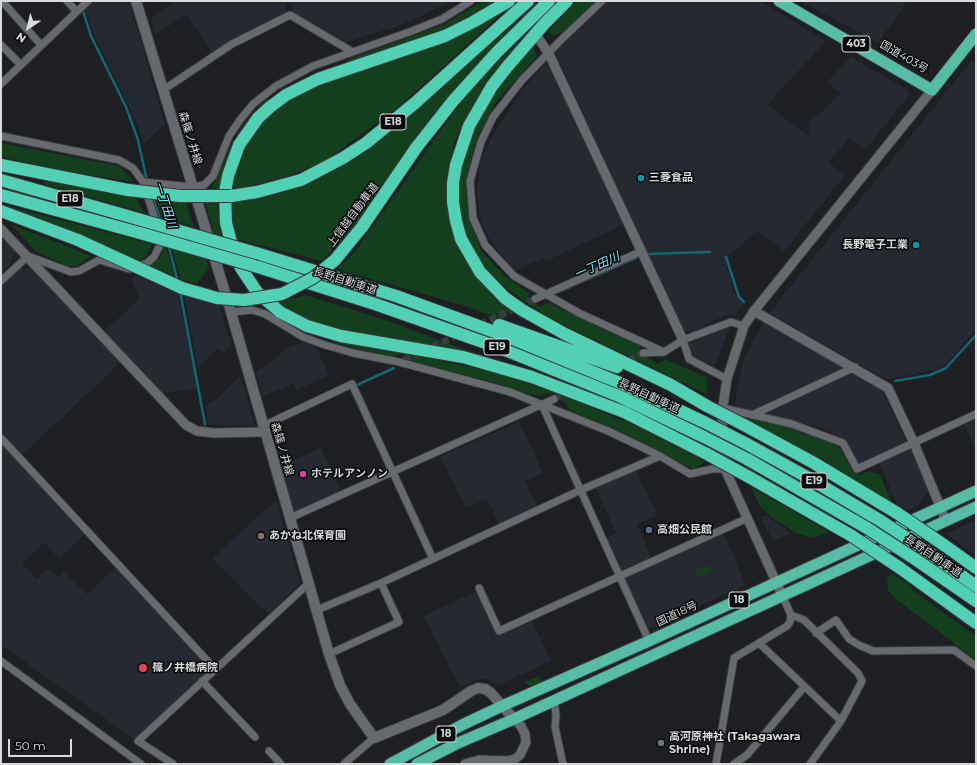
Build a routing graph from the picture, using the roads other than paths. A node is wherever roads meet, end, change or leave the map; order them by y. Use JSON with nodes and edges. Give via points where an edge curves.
{"nodes":[{"id":1,"x":2,"y":1,"type":"edge"},
{"id":2,"x":67,"y":1,"type":"edge"},
{"id":3,"x":74,"y":1,"type":"edge"},
{"id":4,"x":136,"y":1,"type":"edge"},
{"id":5,"x":471,"y":1,"type":"edge"},
{"id":6,"x":509,"y":1,"type":"edge"},
{"id":7,"x":528,"y":1,"type":"edge"},
{"id":8,"x":549,"y":1,"type":"edge"},
{"id":9,"x":567,"y":1,"type":"edge"},
{"id":10,"x":602,"y":1,"type":"edge"},
{"id":11,"x":779,"y":1,"type":"edge"},
{"id":12,"x":81,"y":7,"type":"edge"},
{"id":13,"x":976,"y":34,"type":"edge"},
{"id":14,"x":539,"y":39,"type":"tunnel mouth"},
{"id":15,"x":1,"y":45,"type":"edge"},
{"id":16,"x":41,"y":45,"type":"junction"},
{"id":17,"x":351,"y":51,"type":"junction"},
{"id":18,"x":549,"y":54,"type":"junction"},
{"id":19,"x":21,"y":65,"type":"junction"},
{"id":20,"x":1,"y":84,"type":"edge"},
{"id":21,"x":163,"y":90,"type":"junction"},
{"id":22,"x":932,"y":90,"type":"junction"},
{"id":23,"x":1,"y":136,"type":"edge"},
{"id":24,"x":1,"y":165,"type":"edge"},
{"id":25,"x":1,"y":180,"type":"edge"},
{"id":26,"x":146,"y":182,"type":"junction"},
{"id":27,"x":192,"y":187,"type":"junction"},
{"id":28,"x":4,"y":196,"type":"edge"},
{"id":29,"x":4,"y":212,"type":"edge"},
{"id":30,"x":1,"y":229,"type":"edge"},
{"id":31,"x":642,"y":251,"type":"junction"},
{"id":32,"x":28,"y":256,"type":"junction"},
{"id":33,"x":290,"y":263,"type":"joint"},
{"id":34,"x":258,"y":267,"type":"junction"},
{"id":35,"x":284,"y":275,"type":"joint"},
{"id":36,"x":1,"y":281,"type":"edge"},
{"id":37,"x":546,"y":294,"type":"junction"},
{"id":38,"x":396,"y":296,"type":"junction"},
{"id":39,"x":535,"y":299,"type":"tunnel mouth"},
{"id":40,"x":754,"y":311,"type":"junction"},
{"id":41,"x":231,"y":312,"type":"junction"},
{"id":42,"x":744,"y":326,"type":"junction"},
{"id":43,"x":683,"y":340,"type":"junction"},
{"id":44,"x":664,"y":352,"type":"junction"},
{"id":45,"x":643,"y":354,"type":"tunnel mouth"},
{"id":46,"x":855,"y":367,"type":"junction"},
{"id":47,"x":727,"y":378,"type":"junction"},
{"id":48,"x":554,"y":399,"type":"tunnel mouth"},
{"id":49,"x":542,"y":405,"type":"junction"},
{"id":50,"x":707,"y":406,"type":"junction"},
{"id":51,"x":723,"y":408,"type":"junction"},
{"id":52,"x":624,"y":412,"type":"junction"},
{"id":53,"x":976,"y":414,"type":"edge"},
{"id":54,"x":752,"y":415,"type":"junction"},
{"id":55,"x":264,"y":429,"type":"junction"},
{"id":56,"x":1,"y":438,"type":"edge"},
{"id":57,"x":914,"y":443,"type":"junction"},
{"id":58,"x":660,"y":456,"type":"junction"},
{"id":59,"x":725,"y":469,"type":"junction"},
{"id":60,"x":394,"y":473,"type":"junction"},
{"id":61,"x":580,"y":491,"type":"junction"},
{"id":62,"x":976,"y":492,"type":"edge"},
{"id":63,"x":976,"y":507,"type":"edge"},
{"id":64,"x":940,"y":508,"type":"junction"},
{"id":65,"x":290,"y":518,"type":"junction"},
{"id":66,"x":748,"y":518,"type":"junction"},
{"id":67,"x":946,"y":521,"type":"junction"},
{"id":68,"x":433,"y":559,"type":"junction"},
{"id":69,"x":900,"y":568,"type":"junction"},
{"id":70,"x":976,"y":568,"type":"edge"},
{"id":71,"x":619,"y":577,"type":"junction"},
{"id":72,"x":309,"y":583,"type":"junction"},
{"id":73,"x":381,"y":583,"type":"junction"},
{"id":74,"x":776,"y":583,"type":"junction"},
{"id":75,"x":976,"y":586,"type":"edge"},
{"id":76,"x":479,"y":588,"type":"dead end"},
{"id":77,"x":782,"y":595,"type":"junction"},
{"id":78,"x":976,"y":601,"type":"edge"},
{"id":79,"x":317,"y":610,"type":"junction"},
{"id":80,"x":791,"y":615,"type":"junction"},
{"id":81,"x":976,"y":618,"type":"edge"},
{"id":82,"x":976,"y":623,"type":"edge"},
{"id":83,"x":816,"y":633,"type":"junction"},
{"id":84,"x":647,"y":642,"type":"junction"},
{"id":85,"x":759,"y":643,"type":"junction"},
{"id":86,"x":330,"y":654,"type":"junction"},
{"id":87,"x":1,"y":662,"type":"edge"},
{"id":88,"x":976,"y":666,"type":"edge"},
{"id":89,"x":215,"y":669,"type":"junction"},
{"id":90,"x":202,"y":681,"type":"junction"},
{"id":91,"x":804,"y":687,"type":"junction"},
{"id":92,"x":554,"y":700,"type":"junction"},
{"id":93,"x":502,"y":706,"type":"junction"},
{"id":94,"x":514,"y":719,"type":"junction"},
{"id":95,"x":841,"y":721,"type":"junction"},
{"id":96,"x":255,"y":737,"type":"dead end"},
{"id":97,"x":374,"y":738,"type":"junction"},
{"id":98,"x":269,"y":751,"type":"dead end"},
{"id":99,"x":141,"y":764,"type":"edge"},
{"id":100,"x":173,"y":764,"type":"edge"},
{"id":101,"x":281,"y":764,"type":"edge"},
{"id":102,"x":344,"y":764,"type":"edge"},
{"id":103,"x":390,"y":764,"type":"edge"},
{"id":104,"x":417,"y":764,"type":"edge"},
{"id":105,"x":465,"y":764,"type":"edge"},
{"id":106,"x":563,"y":764,"type":"edge"},
{"id":107,"x":716,"y":764,"type":"edge"},
{"id":108,"x":734,"y":764,"type":"edge"},
{"id":109,"x":810,"y":764,"type":"edge"}],
"edges":[{"from":1,"to":16,"type":"street"},
{"from":2,"to":12,"type":"street"},
{"from":3,"to":12,"type":"street"},
{"from":4,"to":21,"type":"main road","name":"森篠ノ井線"},
{"from":5,"to":17,"type":"street","via":[[442,19]]},
{"from":6,"to":52,"type":"highway","via":[[445,36],[318,79],[286,95],[270,107],[249,131],[233,160],[225,192],[229,238],[241,268],[258,292],[280,312],[307,326],[341,336],[432,351],[498,366]]},
{"from":7,"to":24,"type":"highway","number":"E18","bridge":true,"via":[[415,103],[366,143],[322,170],[294,182],[231,196],[180,196],[128,190]]},
{"from":8,"to":29,"type":"highway","name":"上信越自動車道","bridge":true,"via":[[497,52],[453,101],[416,148],[362,227],[335,260],[314,278],[282,294],[244,300],[216,298],[182,288],[78,240]]},
{"from":9,"to":50,"type":"highway","via":[[506,67],[492,86],[470,126],[456,165],[453,184],[453,202],[461,239],[480,272],[505,298],[522,310],[671,385]]},
{"from":10,"to":18,"type":"street"},
{"from":11,"to":22,"type":"highway","name":"国道403号","number":"403"},
{"from":12,"to":16,"type":"street"},
{"from":13,"to":22,"type":"highway","name":"国道403号"},
{"from":14,"to":18,"type":"street"},
{"from":15,"to":19,"type":"street"},
{"from":16,"to":19,"type":"street"},
{"from":17,"to":21,"type":"street","via":[[290,15],[232,44]]},
{"from":17,"to":27,"type":"street","via":[[296,74],[253,104],[229,136],[209,182]]},
{"from":18,"to":31,"type":"street"},
{"from":18,"to":37,"type":"street","via":[[522,80],[493,117],[481,142],[470,181],[473,218],[485,245],[514,276]]},
{"from":19,"to":20,"type":"street"},
{"from":21,"to":27,"type":"main road","name":"森篠ノ井線"},
{"from":22,"to":40,"type":"street"},
{"from":23,"to":26,"type":"street","via":[[119,160],[133,168]]},
{"from":25,"to":33,"type":"highway","number":"E18","bridge":true},
{"from":26,"to":27,"type":"street"},
{"from":26,"to":32,"type":"street","via":[[161,243],[154,257],[147,263],[129,269],[98,260],[79,271],[71,272]]},
{"from":27,"to":41,"type":"main road","name":"森篠ノ井線"},
{"from":28,"to":34,"type":"highway","number":"E18","bridge":true},
{"from":30,"to":32,"type":"street"},
{"from":31,"to":37,"type":"street"},
{"from":31,"to":43,"type":"street"},
{"from":32,"to":36,"type":"street"},
{"from":32,"to":55,"type":"street","via":[[186,425],[197,431],[213,433]]},
{"from":33,"to":38,"type":"highway","name":"長野自動車道","number":"E19"},
{"from":34,"to":35,"type":"highway","number":"E18"},
{"from":34,"to":52,"type":"highway","via":[[508,358]]},
{"from":35,"to":78,"type":"highway","name":"長野自動車道","number":"E19","bridge":true,"via":[[415,317],[520,355],[621,397],[746,459],[867,528]]},
{"from":37,"to":39,"type":"street"},
{"from":37,"to":44,"type":"street","via":[[579,313]]},
{"from":38,"to":50,"type":"highway","via":[[559,345]]},
{"from":38,"to":75,"type":"highway","name":"長野自動車道","number":"E19","bridge":true,"via":[[584,367],[704,422],[807,477],[881,521]]},
{"from":40,"to":42,"type":"street"},
{"from":40,"to":46,"type":"street"},
{"from":41,"to":49,"type":"street","via":[[252,310],[265,314],[303,337],[354,353],[401,361],[510,392]]},
{"from":41,"to":55,"type":"main road","name":"森篠ノ井線"},
{"from":42,"to":43,"type":"street","via":[[731,322]]},
{"from":42,"to":47,"type":"street"},
{"from":43,"to":44,"type":"street"},
{"from":43,"to":47,"type":"street","via":[[689,359]]},
{"from":44,"to":45,"type":"street"},
{"from":46,"to":54,"type":"street"},
{"from":46,"to":57,"type":"street","via":[[888,388]]},
{"from":47,"to":51,"type":"street"},
{"from":48,"to":49,"type":"street"},
{"from":49,"to":58,"type":"street","via":[[608,431]]},
{"from":49,"to":60,"type":"street"},
{"from":49,"to":61,"type":"street"},
{"from":50,"to":70,"type":"highway","bridge":true,"via":[[814,463],[897,513]]},
{"from":51,"to":54,"type":"street"},
{"from":51,"to":59,"type":"street"},
{"from":52,"to":69,"type":"highway","bridge":true,"via":[[749,477],[852,536]]},
{"from":53,"to":57,"type":"street"},
{"from":54,"to":57,"type":"street","via":[[792,424],[844,443],[857,469]]},
{"from":55,"to":60,"type":"street","via":[[352,384]]},
{"from":55,"to":65,"type":"main road","name":"森篠ノ井線"},
{"from":56,"to":89,"type":"street"},
{"from":57,"to":64,"type":"street"},
{"from":58,"to":59,"type":"street","via":[[690,474]]},
{"from":58,"to":61,"type":"street"},
{"from":59,"to":66,"type":"street"},
{"from":60,"to":65,"type":"street"},
{"from":60,"to":68,"type":"street"},
{"from":61,"to":68,"type":"street"},
{"from":61,"to":71,"type":"street"},
{"from":62,"to":64,"type":"highway","name":"国道18号","number":"18"},
{"from":63,"to":67,"type":"highway","number":"18"},
{"from":64,"to":67,"type":"street"},
{"from":64,"to":74,"type":"highway","name":"国道18号","number":"18"},
{"from":65,"to":72,"type":"main road","name":"森篠ノ井線"},
{"from":66,"to":71,"type":"street"},
{"from":66,"to":74,"type":"street"},
{"from":67,"to":77,"type":"highway","number":"18"},
{"from":68,"to":73,"type":"street"},
{"from":69,"to":81,"type":"highway"},
{"from":69,"to":82,"type":"highway"},
{"from":71,"to":76,"type":"street","via":[[499,631]]},
{"from":71,"to":84,"type":"street"},
{"from":72,"to":79,"type":"main road","name":"森篠ノ井線"},
{"from":72,"to":89,"type":"street"},
{"from":73,"to":79,"type":"street"},
{"from":73,"to":86,"type":"street","via":[[399,622]]},
{"from":74,"to":77,"type":"street"},
{"from":74,"to":84,"type":"highway","name":"国道18号","number":"18"},
{"from":77,"to":80,"type":"street"},
{"from":77,"to":92,"type":"highway","number":"18"},
{"from":79,"to":86,"type":"main road","name":"森篠ノ井線"},
{"from":80,"to":83,"type":"street","via":[[804,620]]},
{"from":80,"to":85,"type":"street","via":[[787,626]]},
{"from":83,"to":88,"type":"street","via":[[836,620],[849,639],[873,651],[954,650]]},
{"from":83,"to":95,"type":"street","via":[[858,672],[862,681]]},
{"from":84,"to":93,"type":"highway","name":"国道18号","number":"18"},
{"from":85,"to":91,"type":"street"},
{"from":85,"to":107,"type":"street","via":[[734,658]]},
{"from":86,"to":97,"type":"main road","name":"森篠ノ井線","via":[[340,685]]},
{"from":87,"to":99,"type":"street"},
{"from":89,"to":90,"type":"street"},
{"from":90,"to":96,"type":"street"},
{"from":90,"to":100,"type":"street","via":[[138,741]]},
{"from":91,"to":95,"type":"street"},
{"from":91,"to":108,"type":"street","via":[[747,755]]},
{"from":92,"to":94,"type":"highway","number":"18"},
{"from":92,"to":106,"type":"street","via":[[555,727]]},
{"from":93,"to":94,"type":"main road"},
{"from":93,"to":97,"type":"main road","via":[[491,693],[478,688],[443,710]]},
{"from":93,"to":103,"type":"highway","name":"国道18号","number":"18"},
{"from":94,"to":104,"type":"highway","number":"18"},
{"from":94,"to":105,"type":"street","via":[[525,734],[526,742],[520,755],[507,761],[479,760]]},
{"from":95,"to":109,"type":"street"},
{"from":97,"to":102,"type":"street"},
{"from":98,"to":101,"type":"street"}]}
